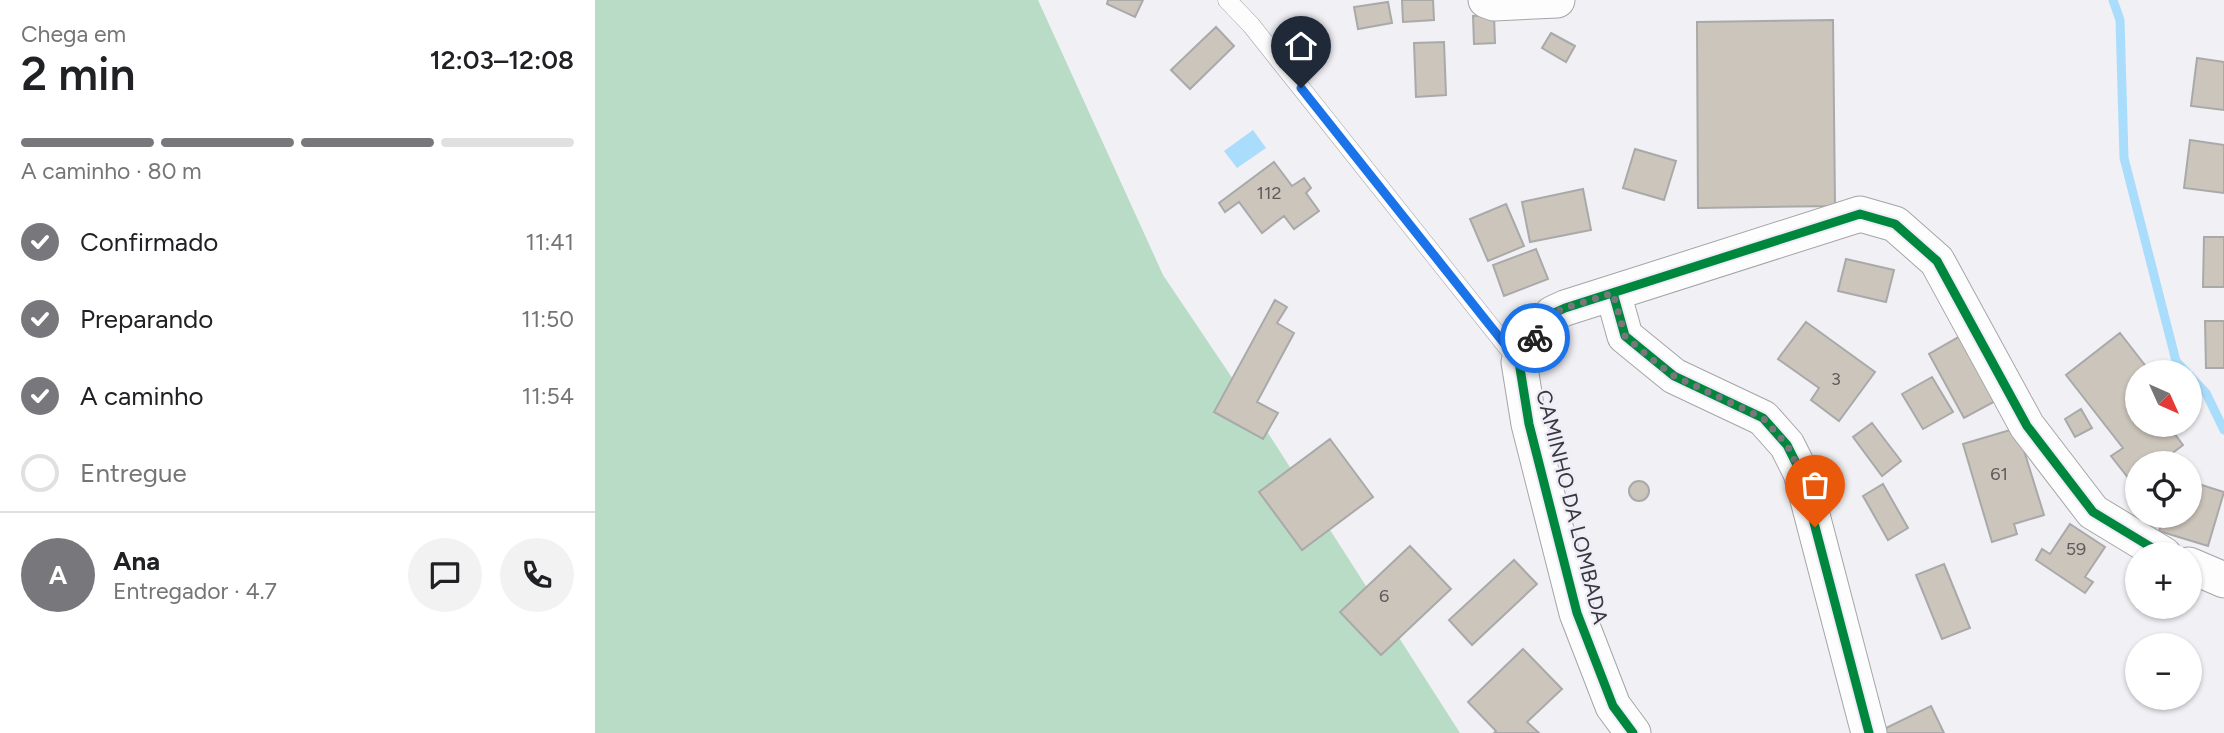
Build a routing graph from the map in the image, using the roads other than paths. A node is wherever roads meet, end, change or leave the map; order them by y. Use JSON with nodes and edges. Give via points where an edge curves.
{"nodes":[{"id":1,"x":1227,"y":0,"type":"edge"},
{"id":2,"x":1486,"y":0,"type":"edge"},
{"id":3,"x":1557,"y":0,"type":"edge"},
{"id":4,"x":1613,"y":293,"type":"junction"},
{"id":5,"x":1519,"y":362,"type":"junction"},
{"id":6,"x":2143,"y":542,"type":"edge"},
{"id":7,"x":2202,"y":571,"type":"edge"},
{"id":8,"x":2224,"y":580,"type":"edge"},
{"id":9,"x":1633,"y":733,"type":"edge"},
{"id":10,"x":1869,"y":733,"type":"edge"}],
"edges":[{"from":1,"to":5,"type":"lane"},
{"from":2,"to":3,"type":"street"},
{"from":4,"to":5,"type":"street","via":[[1552,314]]},
{"from":4,"to":6,"type":"street","via":[[1860,214],[1895,224],[1937,261],[2028,426],[2093,512]]},
{"from":4,"to":10,"type":"street","via":[[1625,336],[1649,357],[1674,376],[1763,418],[1787,445],[1801,473]]},
{"from":5,"to":9,"type":"street","name":"CAMINHO DA LOMBADA","via":[[1529,424],[1577,613],[1613,706]]},
{"from":7,"to":8,"type":"street"}]}
